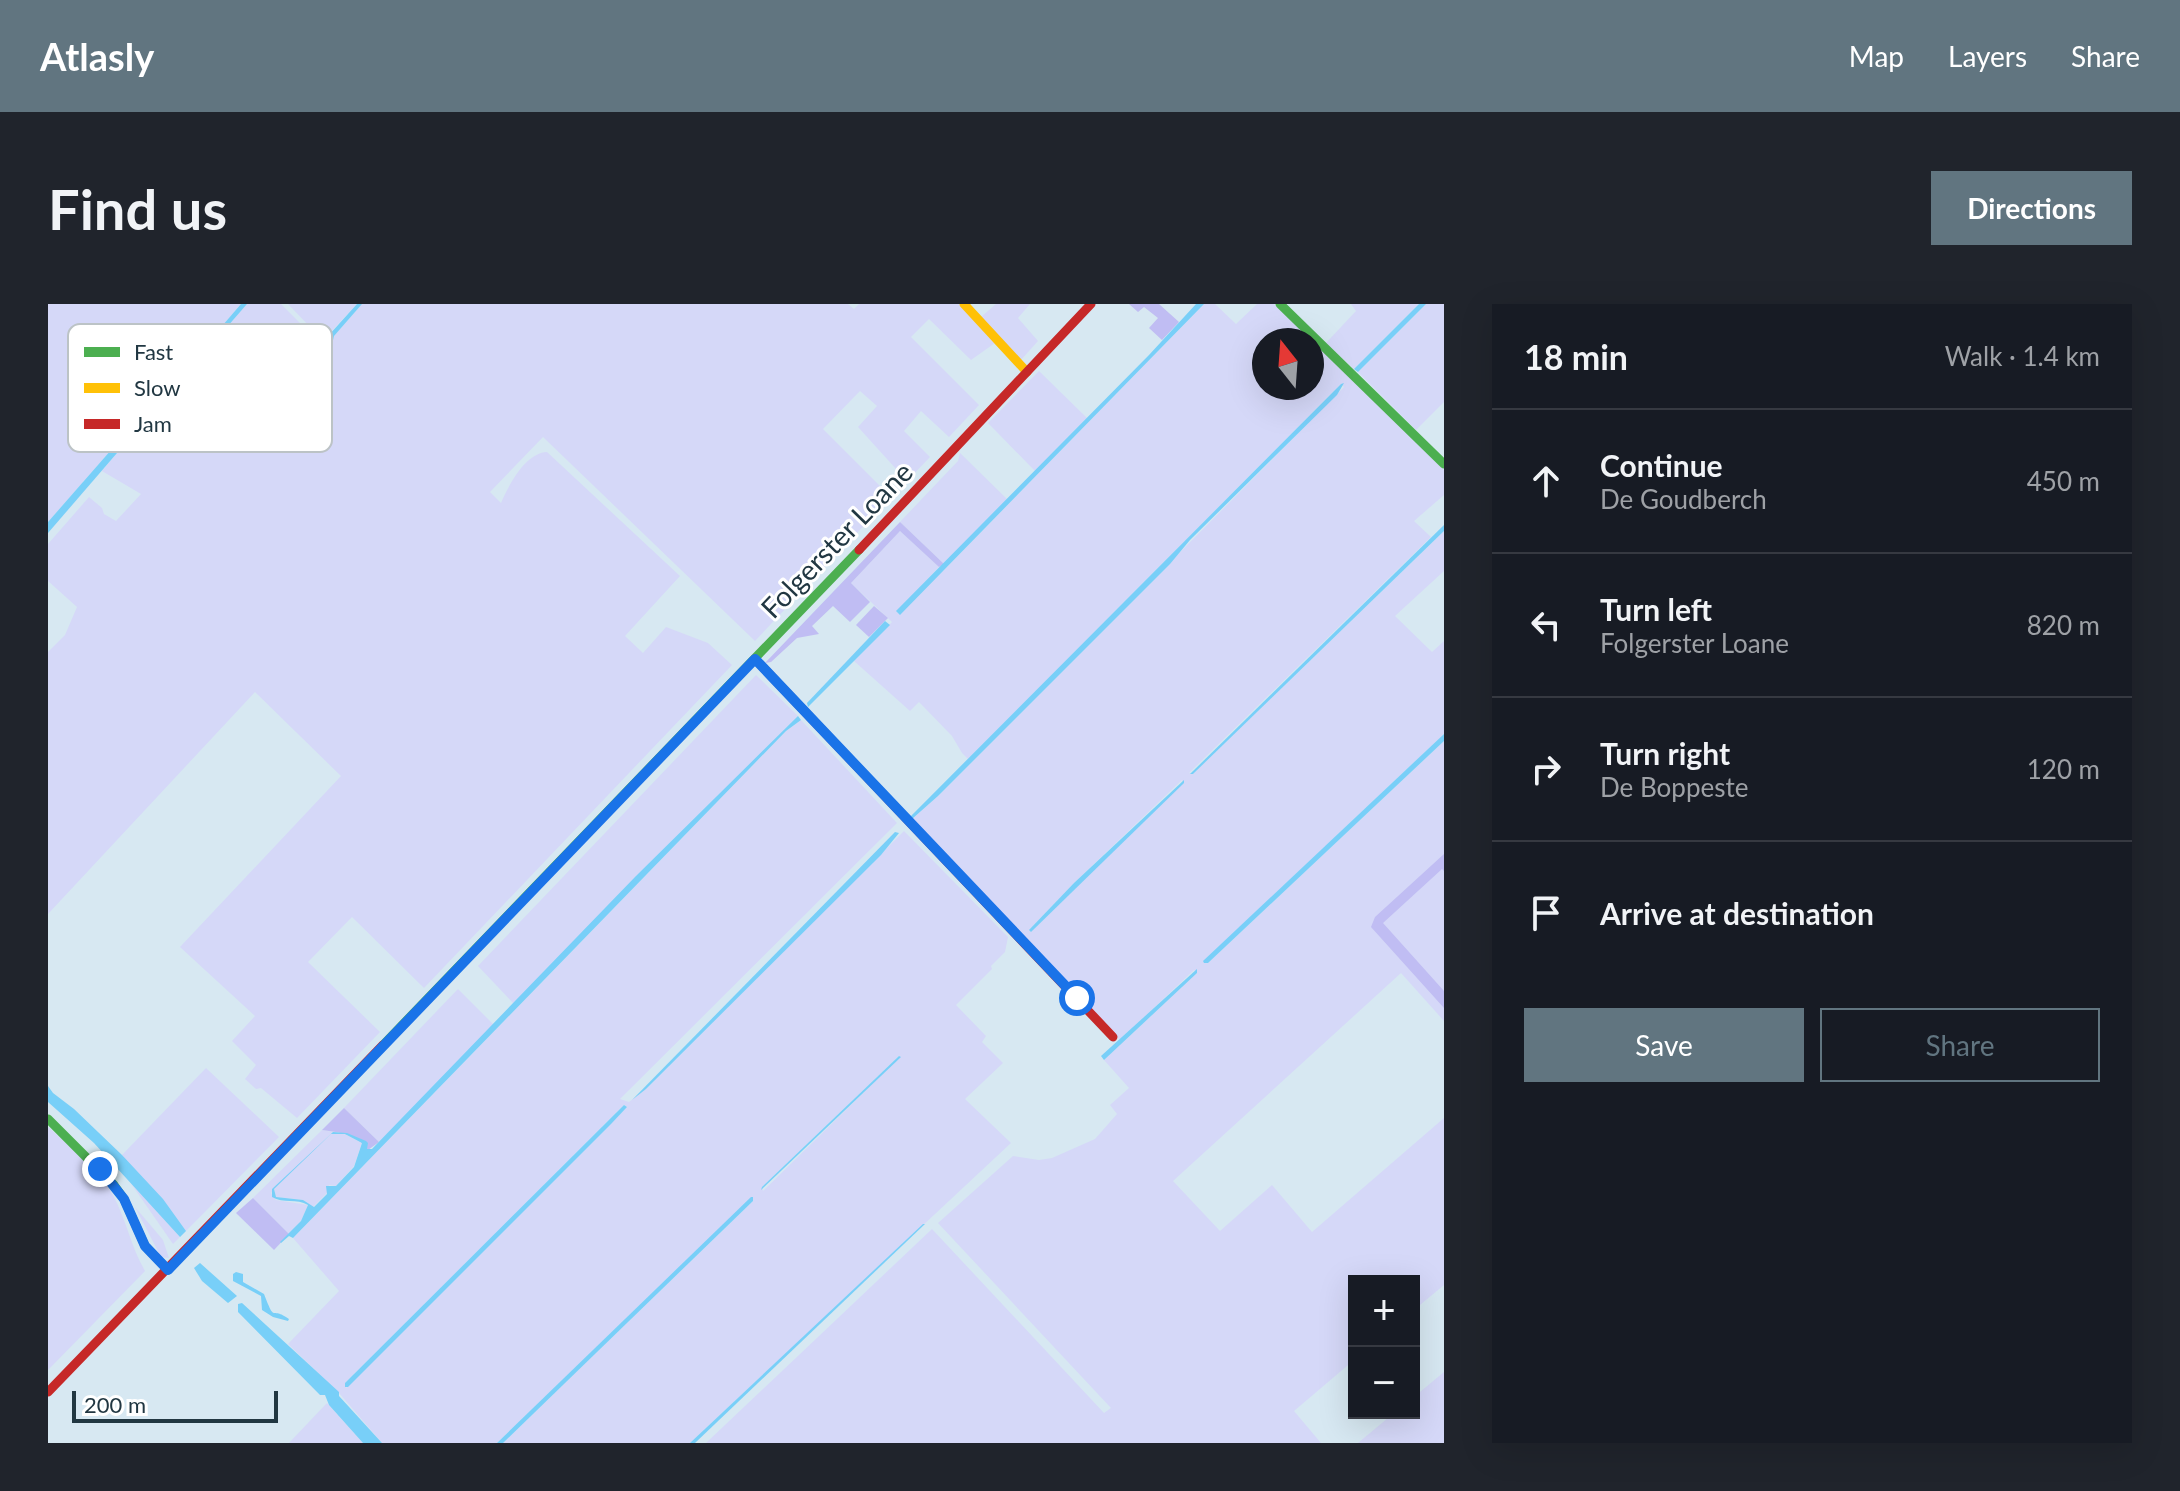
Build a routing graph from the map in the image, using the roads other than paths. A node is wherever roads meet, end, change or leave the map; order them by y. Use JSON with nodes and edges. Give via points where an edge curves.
{"nodes":[{"id":1,"x":964,"y":304,"type":"edge"},
{"id":2,"x":1091,"y":304,"type":"edge"},
{"id":3,"x":1280,"y":304,"type":"edge"},
{"id":4,"x":1027,"y":372,"type":"junction"},
{"id":5,"x":1444,"y":464,"type":"edge"},
{"id":6,"x":755,"y":659,"type":"junction"},
{"id":7,"x":1113,"y":1037,"type":"dead end"},
{"id":8,"x":48,"y":1119,"type":"edge"},
{"id":9,"x":168,"y":1270,"type":"junction"},
{"id":10,"x":48,"y":1392,"type":"edge"}],
"edges":[{"from":1,"to":4,"type":"main road"},
{"from":2,"to":4,"type":"main road","name":"Folgerster Loane"},
{"from":3,"to":5,"type":"main road"},
{"from":4,"to":6,"type":"main road","name":"Folgerster Loane"},
{"from":6,"to":7,"type":"main road"},
{"from":6,"to":9,"type":"main road","name":"Folgerster Loane"},
{"from":8,"to":9,"type":"main road","via":[[114,1185],[145,1246]]},
{"from":9,"to":10,"type":"main road","name":"Folgerster Loane"}]}
